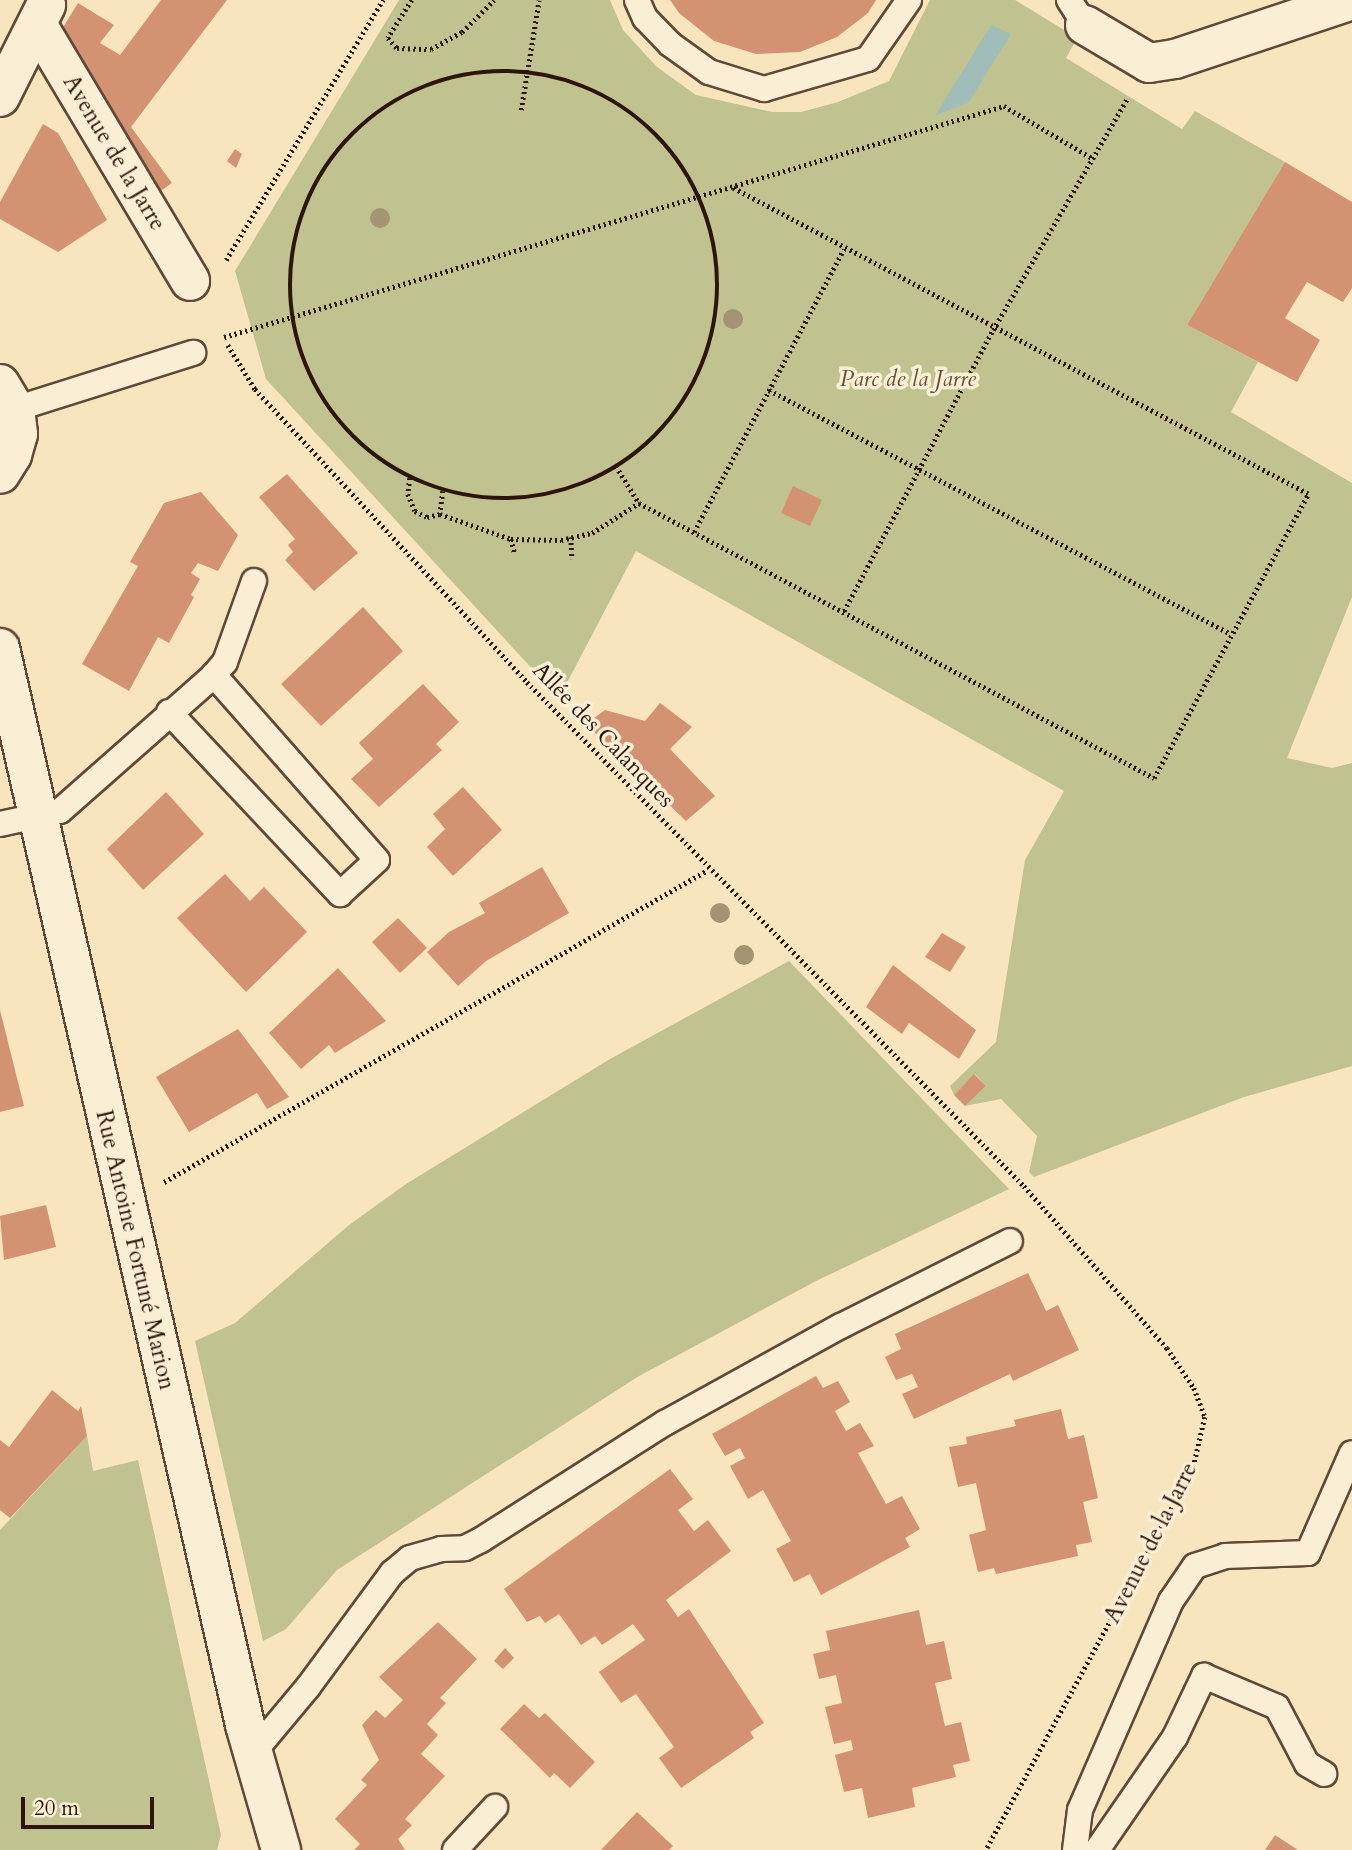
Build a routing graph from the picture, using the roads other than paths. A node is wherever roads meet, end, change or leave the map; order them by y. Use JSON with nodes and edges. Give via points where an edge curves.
{"nodes":[{"id":1,"x":637,"y":0,"type":"edge"},
{"id":2,"x":909,"y":0,"type":"edge"},
{"id":3,"x":1344,"y":1,"type":"edge"},
{"id":4,"x":1285,"y":10,"type":"edge"},
{"id":5,"x":43,"y":12,"type":"edge"},
{"id":6,"x":1077,"y":12,"type":"edge"},
{"id":7,"x":0,"y":97,"type":"edge"},
{"id":8,"x":206,"y":273,"type":"road end"},
{"id":9,"x":193,"y":353,"type":"road end"},
{"id":10,"x":7,"y":397,"type":"edge"},
{"id":11,"x":0,"y":474,"type":"edge"},
{"id":12,"x":254,"y":581,"type":"dead end"},
{"id":13,"x":0,"y":648,"type":"edge"},
{"id":14,"x":214,"y":675,"type":"junction"},
{"id":15,"x":169,"y":712,"type":"junction"},
{"id":16,"x":39,"y":816,"type":"junction"},
{"id":17,"x":0,"y":824,"type":"edge"},
{"id":18,"x":1010,"y":1241,"type":"dead end"},
{"id":19,"x":1352,"y":1453,"type":"edge"},
{"id":20,"x":252,"y":1754,"type":"junction"},
{"id":21,"x":1324,"y":1774,"type":"dead end"},
{"id":22,"x":495,"y":1807,"type":"dead end"},
{"id":23,"x":281,"y":1850,"type":"edge"},
{"id":24,"x":455,"y":1850,"type":"edge"},
{"id":25,"x":1075,"y":1850,"type":"edge"},
{"id":26,"x":1097,"y":1850,"type":"edge"}],
"edges":[{"from":1,"to":2,"type":"lane","via":[[645,18],[670,44],[709,72],[764,89],[867,58]]},
{"from":3,"to":4,"type":"street"},
{"from":4,"to":6,"type":"street","via":[[1175,60],[1149,63]]},
{"from":5,"to":7,"type":"street"},
{"from":5,"to":8,"type":"street","name":"Avenue de la Jarre"},
{"from":9,"to":10,"type":"lane"},
{"from":10,"to":11,"type":"street","via":[[18,433],[12,456]]},
{"from":12,"to":14,"type":"lane","via":[[225,662]]},
{"from":13,"to":16,"type":"street","name":"Rue Antoine Fortuné Marion"},
{"from":14,"to":15,"type":"lane"},
{"from":14,"to":15,"type":"lane","via":[[377,860],[340,894]]},
{"from":15,"to":16,"type":"lane","via":[[60,811]]},
{"from":16,"to":17,"type":"lane"},
{"from":16,"to":20,"type":"street","name":"Rue Antoine Fortuné Marion"},
{"from":18,"to":20,"type":"lane","via":[[841,1326],[665,1423],[481,1540],[465,1548],[410,1558],[392,1573]]},
{"from":19,"to":25,"type":"lane","via":[[1308,1553],[1225,1556],[1195,1566],[1171,1601],[1080,1810]]},
{"from":20,"to":23,"type":"street","name":"Rue Antoine Fortuné Marion"},
{"from":21,"to":26,"type":"lane","via":[[1307,1764],[1277,1707],[1204,1676],[1175,1737]]},
{"from":22,"to":24,"type":"lane"}]}
